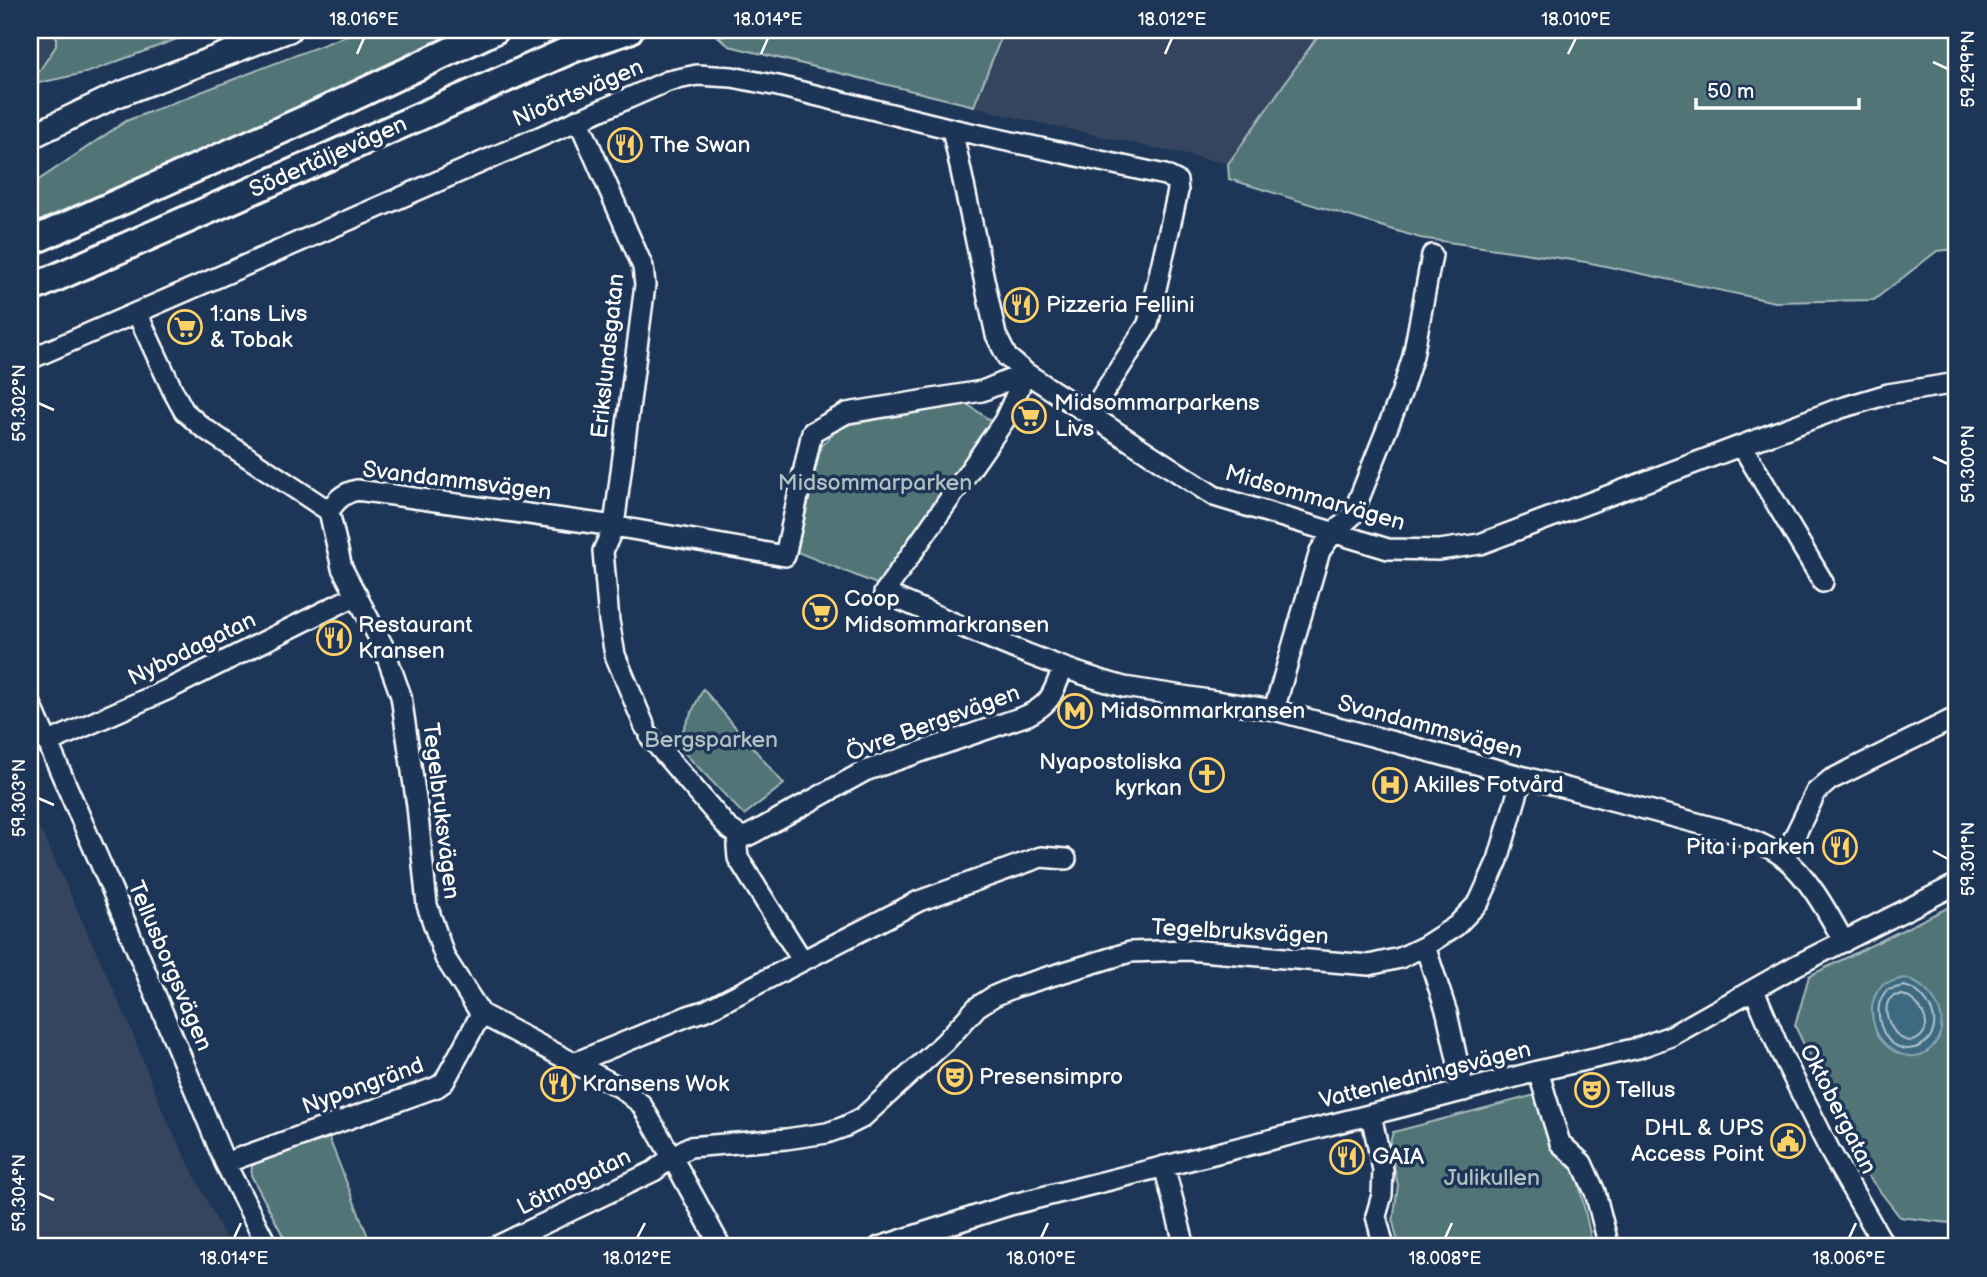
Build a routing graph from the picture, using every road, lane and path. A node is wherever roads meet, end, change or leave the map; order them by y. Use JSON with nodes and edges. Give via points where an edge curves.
{"nodes":[{"id":1,"x":289,"y":30,"type":"edge"},
{"id":2,"x":495,"y":30,"type":"edge"},
{"id":3,"x":629,"y":30,"type":"edge"},
{"id":4,"x":578,"y":120,"type":"junction"},
{"id":5,"x":952,"y":129,"type":"junction"},
{"id":6,"x":30,"y":137,"type":"edge"},
{"id":7,"x":30,"y":242,"type":"edge"},
{"id":8,"x":1432,"y":255,"type":"dead end"},
{"id":9,"x":30,"y":289,"type":"edge"},
{"id":10,"x":137,"y":313,"type":"junction"},
{"id":11,"x":30,"y":359,"type":"edge"},
{"id":12,"x":1026,"y":373,"type":"junction"},
{"id":13,"x":1957,"y":383,"type":"edge"},
{"id":14,"x":1090,"y":414,"type":"junction"},
{"id":15,"x":1742,"y":446,"type":"junction"},
{"id":16,"x":328,"y":511,"type":"junction"},
{"id":17,"x":614,"y":526,"type":"junction"},
{"id":18,"x":1333,"y":533,"type":"junction"},
{"id":19,"x":1823,"y":582,"type":"dead end"},
{"id":20,"x":357,"y":595,"type":"junction"},
{"id":21,"x":1063,"y":668,"type":"junction"},
{"id":22,"x":30,"y":702,"type":"edge"},
{"id":23,"x":1273,"y":710,"type":"junction"},
{"id":24,"x":1957,"y":717,"type":"edge"},
{"id":25,"x":47,"y":743,"type":"junction"},
{"id":26,"x":1522,"y":778,"type":"junction"},
{"id":27,"x":740,"y":836,"type":"junction"},
{"id":28,"x":1784,"y":858,"type":"junction"},
{"id":29,"x":1066,"y":859,"type":"dead end"},
{"id":30,"x":1957,"y":884,"type":"edge"},
{"id":31,"x":1844,"y":942,"type":"junction"},
{"id":32,"x":1425,"y":946,"type":"junction"},
{"id":33,"x":802,"y":960,"type":"junction"},
{"id":34,"x":1754,"y":990,"type":"junction"},
{"id":35,"x":481,"y":1014,"type":"junction"},
{"id":36,"x":574,"y":1063,"type":"junction"},
{"id":37,"x":1538,"y":1071,"type":"junction"},
{"id":38,"x":1464,"y":1091,"type":"junction"},
{"id":39,"x":1371,"y":1115,"type":"junction"},
{"id":40,"x":672,"y":1157,"type":"junction"},
{"id":41,"x":225,"y":1163,"type":"junction"},
{"id":42,"x":1164,"y":1166,"type":"junction"},
{"id":43,"x":268,"y":1247,"type":"edge"},
{"id":44,"x":495,"y":1247,"type":"edge"},
{"id":45,"x":721,"y":1247,"type":"edge"},
{"id":46,"x":879,"y":1247,"type":"edge"},
{"id":47,"x":1185,"y":1247,"type":"edge"},
{"id":48,"x":1384,"y":1247,"type":"edge"},
{"id":49,"x":1609,"y":1247,"type":"edge"},
{"id":50,"x":1885,"y":1247,"type":"edge"}],
"edges":[{"from":1,"to":6,"type":"street","via":[[115,96]]},
{"from":2,"to":7,"type":"main road","name":"Södertäljevägen"},
{"from":3,"to":9,"type":"main road","name":"Södertäljevägen","via":[[572,49]]},
{"from":4,"to":5,"type":"street","name":"Nioörtsvägen","via":[[668,80],[697,75],[778,86]]},
{"from":4,"to":10,"type":"street","name":"Nioörtsvägen"},
{"from":4,"to":17,"type":"street","name":"Erikslundsgatan","via":[[643,267],[645,285]]},
{"from":5,"to":12,"type":"street","name":"Midsommarvägen","via":[[996,335],[1007,357]]},
{"from":5,"to":14,"type":"street","name":"Nioörtsvägen","via":[[1177,181],[1148,324]]},
{"from":8,"to":18,"type":"street","via":[[1401,394],[1352,516]]},
{"from":10,"to":11,"type":"street","name":"Nioörtsvägen"},
{"from":10,"to":16,"type":"street","via":[[184,411]]},
{"from":12,"to":14,"type":"street","name":"Midsommarvägen"},
{"from":12,"to":17,"type":"street","name":"Svandammsvägen","via":[[982,391],[848,413],[812,432],[785,556]]},
{"from":12,"to":21,"type":"street","name":"Svandammsvägen","via":[[1004,421],[884,593]]},
{"from":13,"to":15,"type":"street","name":"Midsommarvägen","via":[[1888,394]]},
{"from":14,"to":18,"type":"street","name":"Midsommarvägen","via":[[1214,496]]},
{"from":15,"to":18,"type":"street","name":"Midsommarvägen","via":[[1480,544],[1413,551],[1388,549]]},
{"from":15,"to":19,"type":"street"},
{"from":16,"to":17,"type":"street","name":"Svandammsvägen","via":[[345,493],[357,490]]},
{"from":16,"to":20,"type":"street","name":"Tegelbruksvägen","via":[[342,568]]},
{"from":17,"to":27,"type":"street","name":"Erikslundsgatan","via":[[603,551],[615,655],[648,732],[728,828]]},
{"from":18,"to":23,"type":"street","via":[[1320,551]]},
{"from":20,"to":25,"type":"street","name":"Nybodagatan","via":[[172,688]]},
{"from":20,"to":35,"type":"street","name":"Tegelbruksvägen","via":[[401,696],[427,905],[445,958]]},
{"from":21,"to":23,"type":"street","name":"Svandammsvägen","via":[[1124,687]]},
{"from":21,"to":27,"type":"street","name":"Övre Bergsvägen","via":[[1043,708],[865,771]]},
{"from":22,"to":25,"type":"street","name":"Tellusborgsvägen"},
{"from":23,"to":26,"type":"street","name":"Svandammsvägen"},
{"from":24,"to":28,"type":"street","via":[[1830,780],[1816,792]]},
{"from":25,"to":41,"type":"street","name":"Tellusborgsvägen"},
{"from":26,"to":28,"type":"street","name":"Svandammsvägen","via":[[1738,834]]},
{"from":26,"to":32,"type":"street","name":"Tegelbruksvägen","via":[[1498,860],[1479,902],[1456,926]]},
{"from":27,"to":33,"type":"street","via":[[738,858]]},
{"from":28,"to":31,"type":"street","name":"Svandammsvägen","via":[[1822,904]]},
{"from":29,"to":33,"type":"street","via":[[1041,857],[919,901]]},
{"from":30,"to":31,"type":"street","name":"Vattenledningsvägen"},
{"from":31,"to":34,"type":"street","name":"Vattenledningsvägen"},
{"from":32,"to":38,"type":"street","via":[[1447,1013]]},
{"from":32,"to":40,"type":"street","name":"Tegelbruksvägen","via":[[1369,965],[1188,950],[1130,952],[993,996],[976,1007],[862,1118],[844,1127],[786,1139],[689,1147]]},
{"from":33,"to":36,"type":"street","via":[[707,1010]]},
{"from":34,"to":37,"type":"street","name":"Vattenledningsvägen","via":[[1671,1037]]},
{"from":34,"to":50,"type":"street","name":"Oktobergatan","via":[[1830,1151]]},
{"from":35,"to":36,"type":"street","name":"Tegelbruksvägen"},
{"from":35,"to":41,"type":"street","name":"Nypongränd","via":[[437,1087]]},
{"from":36,"to":40,"type":"street","name":"Tegelbruksvägen","via":[[641,1104]]},
{"from":37,"to":38,"type":"street","name":"Vattenledningsvägen"},
{"from":37,"to":49,"type":"street","via":[[1560,1143],[1582,1163],[1595,1192]]},
{"from":38,"to":39,"type":"street","name":"Vattenledningsvägen"},
{"from":39,"to":42,"type":"street","name":"Vattenledningsvägen"},
{"from":39,"to":48,"type":"street","via":[[1383,1170],[1376,1216]]},
{"from":40,"to":44,"type":"street","name":"Lötmogatan","via":[[654,1171]]},
{"from":40,"to":45,"type":"street"},
{"from":41,"to":43,"type":"street","name":"Tellusborgsvägen"},
{"from":42,"to":46,"type":"street","name":"Vattenledningsvägen","via":[[1010,1205]]},
{"from":42,"to":47,"type":"street"}]}
